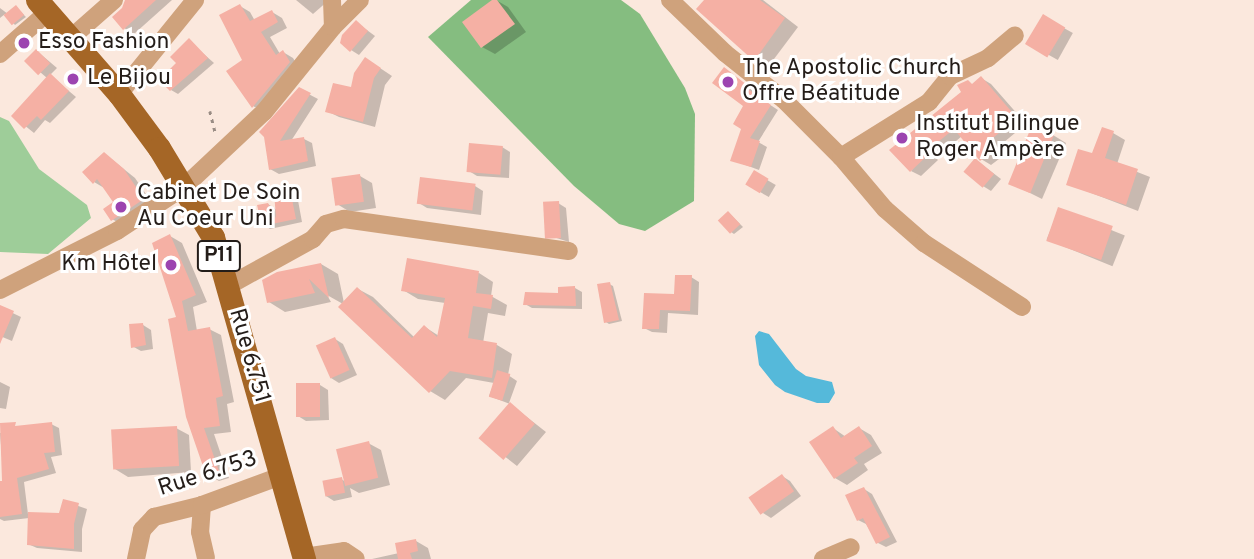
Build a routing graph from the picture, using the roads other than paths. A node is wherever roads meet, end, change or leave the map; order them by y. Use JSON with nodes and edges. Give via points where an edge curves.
{"nodes":[{"id":1,"x":114,"y":0,"type":"edge"},
{"id":2,"x":195,"y":0,"type":"edge"},
{"id":3,"x":332,"y":0,"type":"edge"},
{"id":4,"x":360,"y":0,"type":"edge"},
{"id":5,"x":670,"y":0,"type":"edge"},
{"id":6,"x":43,"y":6,"type":"edge"},
{"id":7,"x":333,"y":27,"type":"junction"},
{"id":8,"x":1015,"y":35,"type":"dead end"},
{"id":9,"x":72,"y":37,"type":"junction"},
{"id":10,"x":0,"y":54,"type":"edge"},
{"id":11,"x":119,"y":94,"type":"junction"},
{"id":12,"x":841,"y":158,"type":"junction"},
{"id":13,"x":184,"y":187,"type":"junction"},
{"id":14,"x":569,"y":251,"type":"dead end"},
{"id":15,"x":228,"y":286,"type":"junction"},
{"id":16,"x":0,"y":289,"type":"edge"},
{"id":17,"x":1022,"y":307,"type":"dead end"},
{"id":18,"x":281,"y":476,"type":"junction"},
{"id":19,"x":202,"y":505,"type":"junction"},
{"id":20,"x":851,"y":547,"type":"dead end"},
{"id":21,"x":206,"y":557,"type":"dead end"},
{"id":22,"x":304,"y":558,"type":"edge"},
{"id":23,"x":136,"y":559,"type":"edge"},
{"id":24,"x":356,"y":559,"type":"edge"},
{"id":25,"x":823,"y":559,"type":"edge"}],
"edges":[{"from":1,"to":9,"type":"street"},
{"from":2,"to":11,"type":"street"},
{"from":3,"to":7,"type":"street"},
{"from":4,"to":7,"type":"street"},
{"from":5,"to":12,"type":"street","via":[[804,119]]},
{"from":6,"to":9,"type":"main road","name":"Rue 6.751","number":"P11"},
{"from":6,"to":10,"type":"street"},
{"from":7,"to":13,"type":"street","via":[[264,111]]},
{"from":8,"to":12,"type":"street","via":[[988,58],[950,76],[929,103]]},
{"from":9,"to":11,"type":"main road","name":"Rue 6.751","number":"P11"},
{"from":11,"to":13,"type":"main road","name":"Rue 6.751","number":"P11"},
{"from":12,"to":17,"type":"street","via":[[924,243]]},
{"from":13,"to":15,"type":"main road","name":"Rue 6.751","number":"P11","via":[[213,237]]},
{"from":13,"to":16,"type":"street","via":[[84,249]]},
{"from":14,"to":15,"type":"street","via":[[344,219],[326,224],[313,239]]},
{"from":15,"to":18,"type":"main road","name":"Rue 6.751","number":"P11"},
{"from":18,"to":19,"type":"street","name":"Rue 6.753"},
{"from":18,"to":22,"type":"main road","name":"Rue 6.751","number":"P11"},
{"from":19,"to":21,"type":"street"},
{"from":19,"to":23,"type":"street","name":"Rue 6.753","via":[[164,513],[148,522],[139,538]]},
{"from":20,"to":25,"type":"street"},
{"from":22,"to":24,"type":"street","via":[[344,551]]}]}
